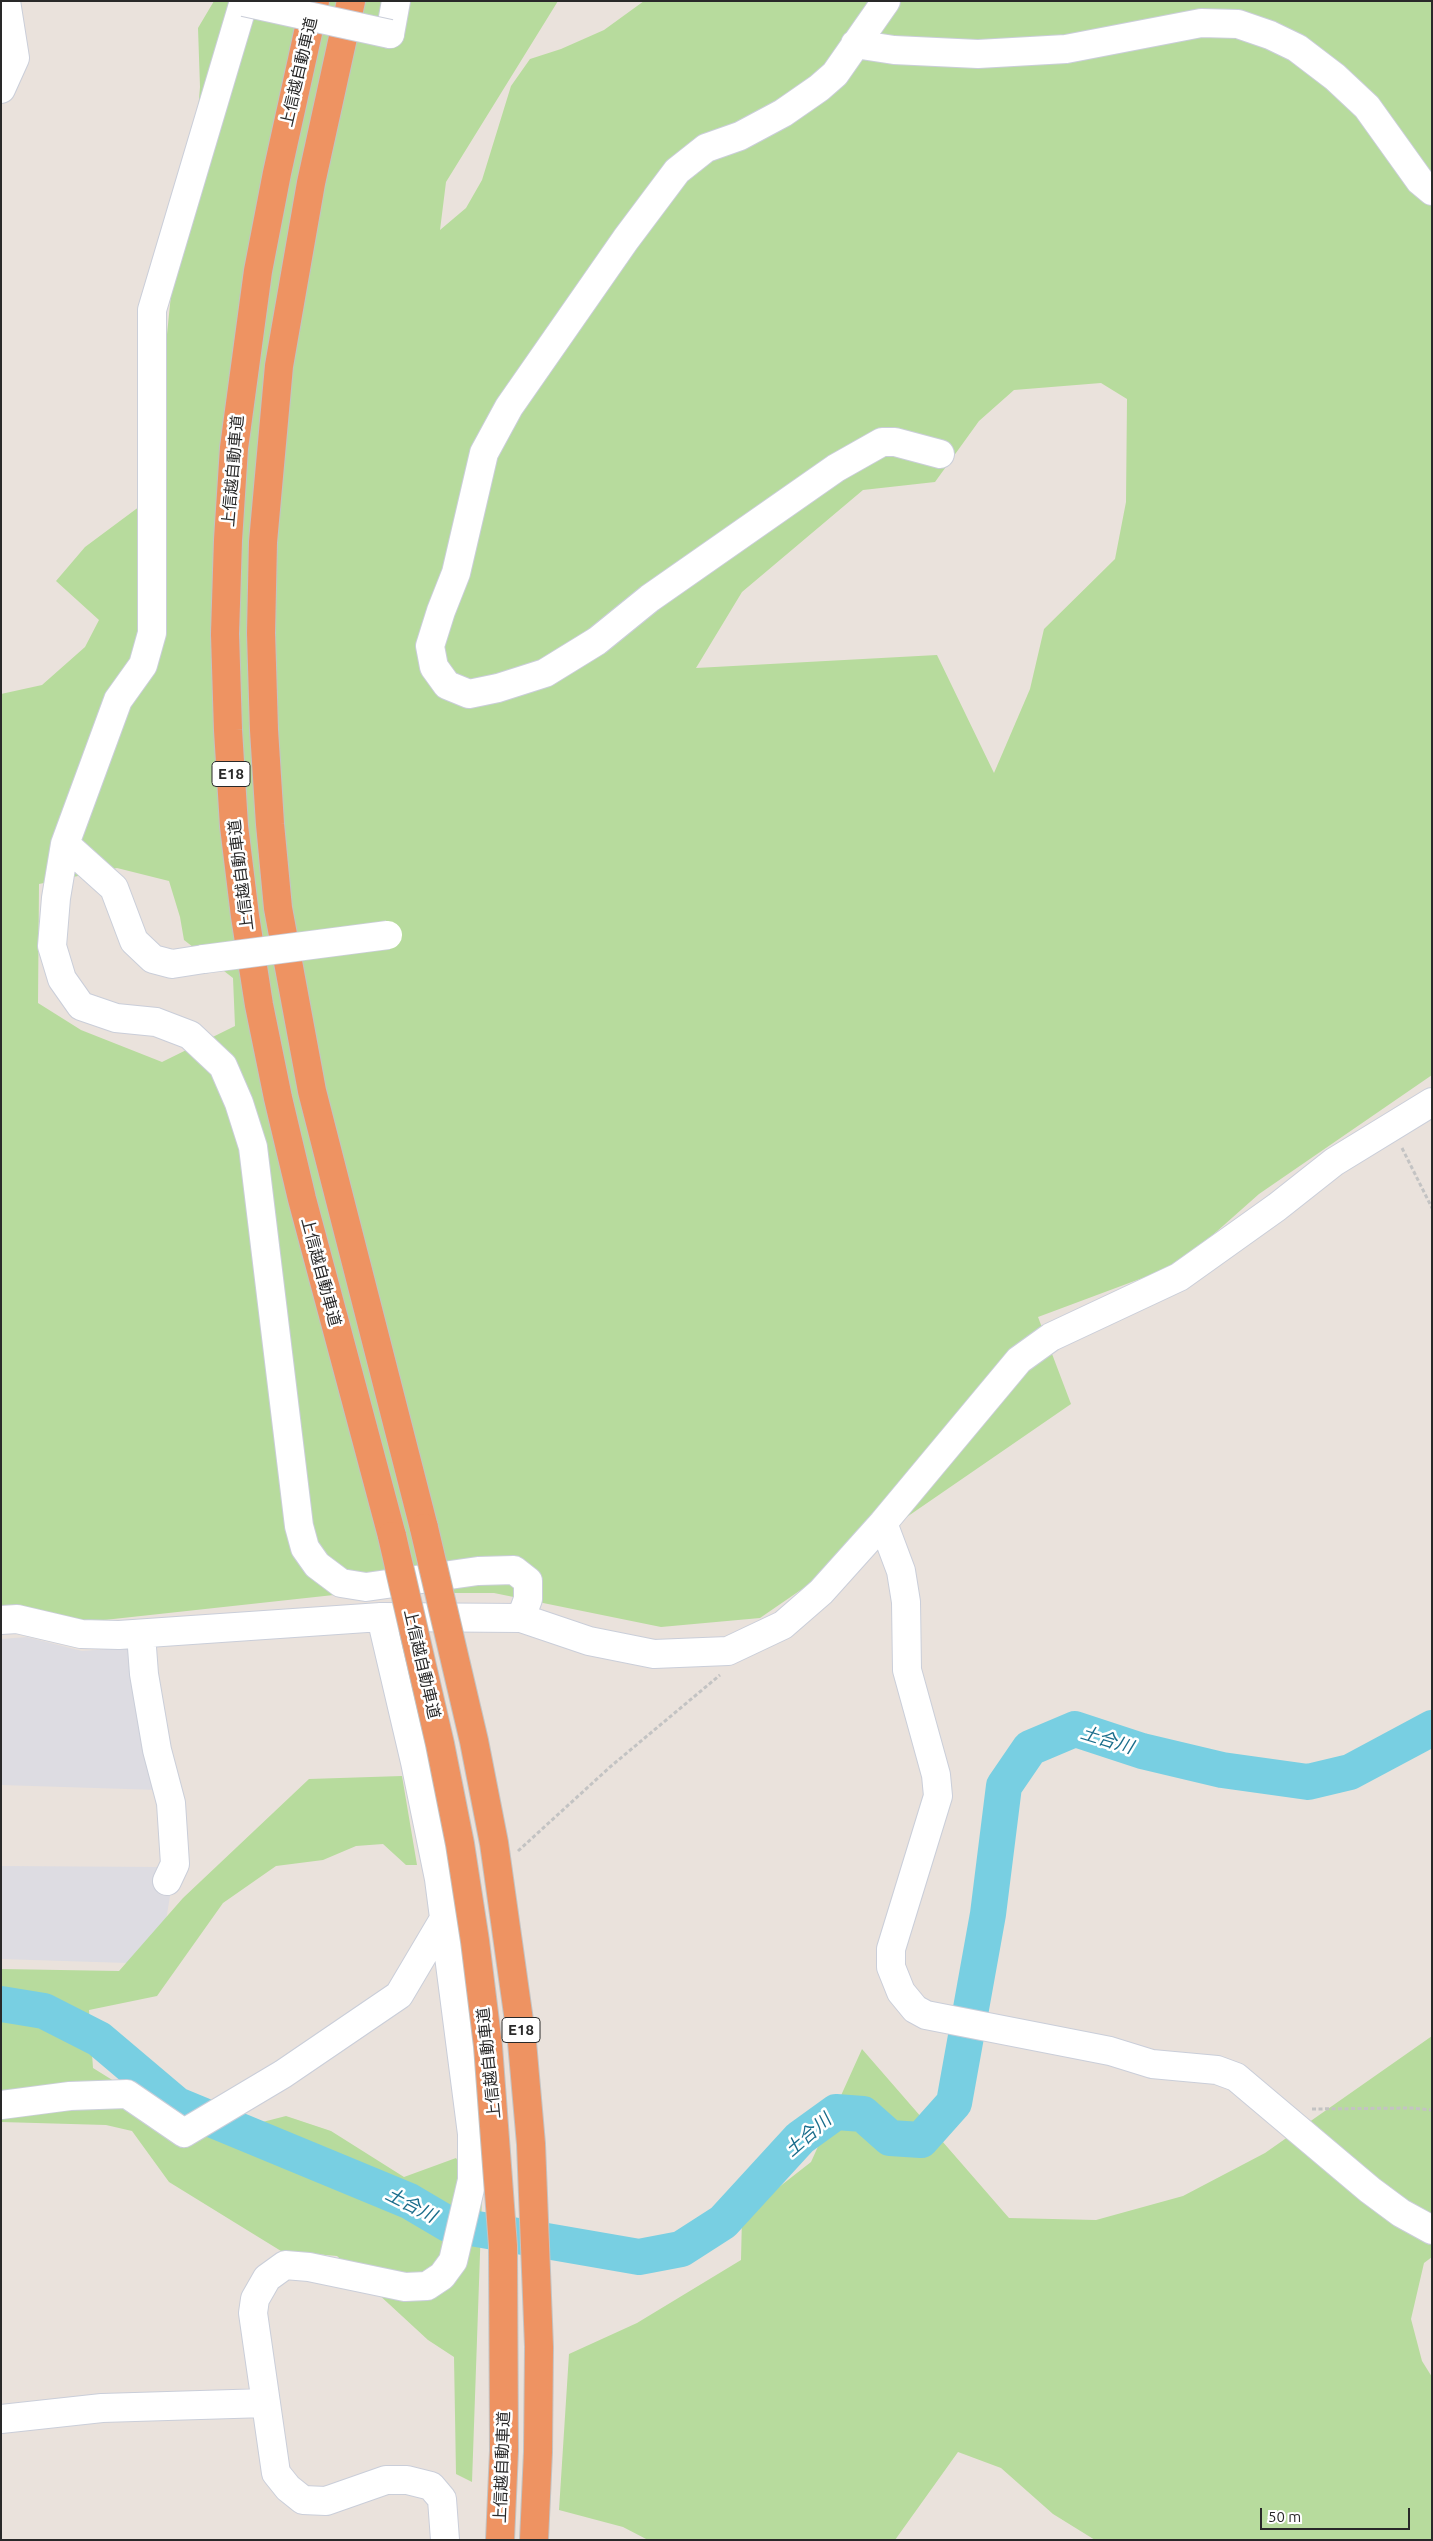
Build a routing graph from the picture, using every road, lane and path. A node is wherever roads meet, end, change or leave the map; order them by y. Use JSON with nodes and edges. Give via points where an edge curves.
{"nodes":[{"id":1,"x":6,"y":1,"type":"edge"},
{"id":2,"x":315,"y":1,"type":"edge"},
{"id":3,"x":352,"y":1,"type":"edge"},
{"id":4,"x":396,"y":1,"type":"edge"},
{"id":5,"x":886,"y":1,"type":"edge"},
{"id":6,"x":244,"y":2,"type":"edge"},
{"id":7,"x":855,"y":44,"type":"junction"},
{"id":8,"x":1,"y":89,"type":"edge"},
{"id":9,"x":1432,"y":191,"type":"edge"},
{"id":10,"x":940,"y":454,"type":"dead end"},
{"id":11,"x":65,"y":844,"type":"junction"},
{"id":12,"x":388,"y":935,"type":"dead end"},
{"id":13,"x":1432,"y":1102,"type":"edge"},
{"id":14,"x":1401,"y":1145,"type":"dead end"},
{"id":15,"x":1432,"y":1208,"type":"edge"},
{"id":16,"x":884,"y":1523,"type":"junction"},
{"id":17,"x":381,"y":1617,"type":"junction"},
{"id":18,"x":521,"y":1618,"type":"junction"},
{"id":19,"x":1,"y":1620,"type":"edge"},
{"id":20,"x":141,"y":1634,"type":"junction"},
{"id":21,"x":728,"y":1652,"type":"junction"},
{"id":22,"x":516,"y":1853,"type":"dead end"},
{"id":23,"x":167,"y":1880,"type":"dead end"},
{"id":24,"x":444,"y":1919,"type":"junction"},
{"id":25,"x":1,"y":2105,"type":"edge"},
{"id":26,"x":1273,"y":2109,"type":"junction"},
{"id":27,"x":1432,"y":2110,"type":"edge"},
{"id":28,"x":1432,"y":2230,"type":"edge"},
{"id":29,"x":266,"y":2403,"type":"junction"},
{"id":30,"x":1,"y":2419,"type":"edge"},
{"id":31,"x":445,"y":2540,"type":"edge"},
{"id":32,"x":500,"y":2540,"type":"edge"},
{"id":33,"x":534,"y":2540,"type":"edge"}],
"edges":[{"from":1,"to":8,"type":"street","via":[[15,58]]},
{"from":2,"to":32,"type":"highway","name":"上信越自動車道","number":"E18","bridge":true,"via":[[258,271],[234,448],[225,634],[234,826],[244,916],[272,1070],[304,1207],[392,1536],[440,1744],[476,1941],[488,2046],[503,2246],[505,2377]]},
{"from":3,"to":33,"type":"highway","name":"上信越自動車道","number":"E18","bridge":true,"via":[[309,192],[279,366],[263,542],[261,633],[270,824],[278,908],[310,1082],[453,1646],[490,1824],[509,1936],[531,2144],[538,2319]]},
{"from":4,"to":6,"type":"street","bridge":true,"via":[[390,34]]},
{"from":5,"to":7,"type":"street"},
{"from":6,"to":11,"type":"street","via":[[152,310],[152,633],[144,665],[118,700]]},
{"from":7,"to":9,"type":"street","via":[[894,50],[978,54],[1066,49],[1201,22],[1238,24],[1270,34],[1297,48],[1335,77],[1367,107],[1420,181]]},
{"from":7,"to":10,"type":"street","via":[[835,74],[819,88],[740,136],[706,148],[677,171],[509,407],[484,453],[456,573],[430,646],[434,667],[447,685],[469,694],[545,673],[597,641],[650,598],[836,468],[882,442],[895,442]]},
{"from":11,"to":12,"type":"street","bridge":true,"via":[[114,888],[134,941],[153,959],[172,964]]},
{"from":11,"to":18,"type":"street","via":[[52,946],[62,979],[81,1006],[116,1018],[156,1022],[190,1036],[224,1066],[239,1103],[253,1147],[299,1526],[305,1548],[316,1566],[340,1583],[366,1587],[478,1571],[514,1570],[528,1581],[528,1599]]},
{"from":13,"to":16,"type":"street","via":[[1334,1162],[1178,1277],[1051,1337],[1019,1360]]},
{"from":14,"to":15,"type":"path"},
{"from":16,"to":21,"type":"street","via":[[821,1592],[783,1625]]},
{"from":16,"to":26,"type":"street","via":[[901,1571],[906,1602],[907,1670],[936,1775],[938,1796],[891,1949],[891,1967],[901,1992],[915,2009],[926,2015],[1110,2052],[1152,2064],[1217,2070],[1236,2077]]},
{"from":17,"to":18,"type":"street"},
{"from":17,"to":20,"type":"street"},
{"from":17,"to":24,"type":"street","via":[[415,1762]]},
{"from":18,"to":21,"type":"street","via":[[588,1641],[654,1654]]},
{"from":19,"to":20,"type":"street","via":[[17,1619],[81,1634]]},
{"from":20,"to":23,"type":"street","via":[[144,1674],[171,1803],[175,1864]]},
{"from":21,"to":22,"type":"path","via":[[720,1677],[610,1767]]},
{"from":24,"to":25,"type":"street","via":[[399,1995],[283,2074],[184,2133],[128,2094],[70,2096]]},
{"from":24,"to":29,"type":"street","via":[[472,2134],[472,2180],[453,2261],[442,2276],[427,2286],[405,2287],[285,2265],[267,2278],[255,2299],[253,2313]]},
{"from":26,"to":27,"type":"path"},
{"from":26,"to":28,"type":"street","via":[[1401,2213]]},
{"from":29,"to":30,"type":"street","via":[[102,2408]]},
{"from":29,"to":31,"type":"street","via":[[276,2473],[303,2500],[326,2501],[386,2480],[407,2480],[431,2486],[442,2499]]}]}
